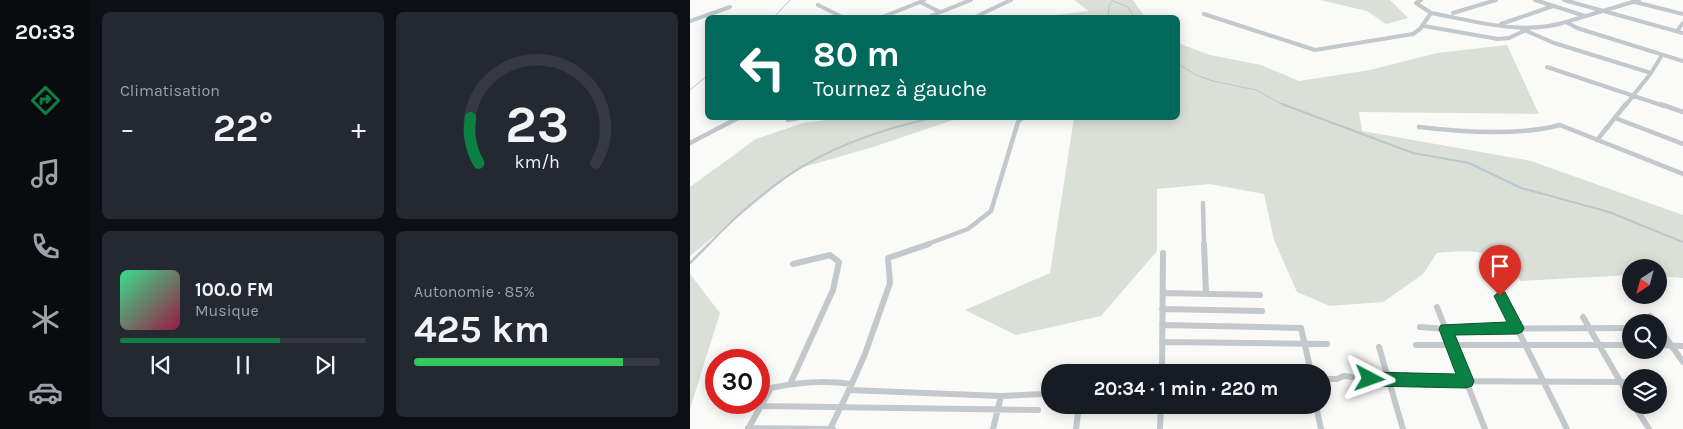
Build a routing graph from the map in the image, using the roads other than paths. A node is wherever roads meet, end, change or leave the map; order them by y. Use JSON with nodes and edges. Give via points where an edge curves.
{"nodes":[{"id":1,"x":924,"y":0,"type":"edge"},
{"id":2,"x":971,"y":0,"type":"edge"},
{"id":3,"x":1011,"y":0,"type":"edge"},
{"id":4,"x":1421,"y":0,"type":"edge"},
{"id":5,"x":1496,"y":0,"type":"edge"},
{"id":6,"x":1535,"y":0,"type":"edge"},
{"id":7,"x":1564,"y":0,"type":"edge"},
{"id":8,"x":1637,"y":1,"type":"edge"},
{"id":9,"x":920,"y":2,"type":"junction"},
{"id":10,"x":818,"y":5,"type":"dead end"},
{"id":11,"x":730,"y":6,"type":"dead end"},
{"id":12,"x":1553,"y":6,"type":"junction"},
{"id":13,"x":941,"y":12,"type":"junction"},
{"id":14,"x":1431,"y":12,"type":"junction"},
{"id":15,"x":1604,"y":12,"type":"junction"},
{"id":16,"x":1204,"y":14,"type":"dead end"},
{"id":17,"x":1450,"y":14,"type":"junction"},
{"id":18,"x":1683,"y":14,"type":"edge"},
{"id":19,"x":705,"y":15,"type":"edge"},
{"id":20,"x":706,"y":15,"type":"edge"},
{"id":21,"x":838,"y":15,"type":"edge"},
{"id":22,"x":888,"y":15,"type":"edge"},
{"id":23,"x":934,"y":15,"type":"edge"},
{"id":24,"x":979,"y":15,"type":"edge"},
{"id":25,"x":1585,"y":16,"type":"junction"},
{"id":26,"x":690,"y":21,"type":"edge"},
{"id":27,"x":1566,"y":22,"type":"junction"},
{"id":28,"x":1683,"y":23,"type":"edge"},
{"id":29,"x":1500,"y":24,"type":"junction"},
{"id":30,"x":1424,"y":26,"type":"junction"},
{"id":31,"x":1557,"y":26,"type":"junction"},
{"id":32,"x":1577,"y":28,"type":"junction"},
{"id":33,"x":1522,"y":30,"type":"junction"},
{"id":34,"x":1677,"y":31,"type":"junction"},
{"id":35,"x":1683,"y":33,"type":"edge"},
{"id":36,"x":1662,"y":55,"type":"junction"},
{"id":37,"x":1683,"y":61,"type":"edge"},
{"id":38,"x":1548,"y":67,"type":"dead end"},
{"id":39,"x":1651,"y":73,"type":"junction"},
{"id":40,"x":1634,"y":95,"type":"junction"},
{"id":41,"x":1683,"y":112,"type":"edge"},
{"id":42,"x":1615,"y":118,"type":"junction"},
{"id":43,"x":734,"y":120,"type":"edge"},
{"id":44,"x":1020,"y":120,"type":"edge"},
{"id":45,"x":1419,"y":127,"type":"dead end"},
{"id":46,"x":1596,"y":140,"type":"junction"},
{"id":47,"x":690,"y":143,"type":"edge"},
{"id":48,"x":1683,"y":144,"type":"edge"},
{"id":49,"x":1683,"y":174,"type":"edge"},
{"id":50,"x":1203,"y":203,"type":"dead end"},
{"id":51,"x":1163,"y":253,"type":"dead end"},
{"id":52,"x":793,"y":264,"type":"dead end"},
{"id":53,"x":1163,"y":293,"type":"junction"},
{"id":54,"x":1206,"y":293,"type":"junction"},
{"id":55,"x":1260,"y":295,"type":"dead end"},
{"id":56,"x":1500,"y":296,"type":"dead end"},
{"id":57,"x":1437,"y":307,"type":"dead end"},
{"id":58,"x":1162,"y":309,"type":"junction"},
{"id":59,"x":1262,"y":311,"type":"dead end"},
{"id":60,"x":1583,"y":317,"type":"dead end"},
{"id":61,"x":1162,"y":325,"type":"junction"},
{"id":62,"x":1420,"y":327,"type":"dead end"},
{"id":63,"x":1517,"y":328,"type":"junction"},
{"id":64,"x":1589,"y":328,"type":"junction"},
{"id":65,"x":1622,"y":328,"type":"edge"},
{"id":66,"x":1446,"y":329,"type":"junction"},
{"id":67,"x":1667,"y":340,"type":"edge"},
{"id":68,"x":1162,"y":342,"type":"junction"},
{"id":69,"x":1306,"y":343,"type":"junction"},
{"id":70,"x":1327,"y":344,"type":"dead end"},
{"id":71,"x":1526,"y":344,"type":"junction"},
{"id":72,"x":1598,"y":344,"type":"junction"},
{"id":73,"x":1416,"y":345,"type":"dead end"},
{"id":74,"x":1622,"y":345,"type":"edge"},
{"id":75,"x":1452,"y":346,"type":"junction"},
{"id":76,"x":1667,"y":346,"type":"edge"},
{"id":77,"x":1671,"y":346,"type":"junction"},
{"id":78,"x":1683,"y":346,"type":"edge"},
{"id":79,"x":1379,"y":347,"type":"dead end"},
{"id":80,"x":1683,"y":362,"type":"edge"},
{"id":81,"x":1162,"y":364,"type":"edge"},
{"id":82,"x":1310,"y":364,"type":"edge"},
{"id":83,"x":1331,"y":379,"type":"edge"},
{"id":84,"x":1388,"y":380,"type":"junction"},
{"id":85,"x":1466,"y":381,"type":"junction"},
{"id":86,"x":1543,"y":381,"type":"junction"},
{"id":87,"x":1619,"y":381,"type":"junction"},
{"id":88,"x":1622,"y":381,"type":"edge"},
{"id":89,"x":791,"y":382,"type":"junction"},
{"id":90,"x":1622,"y":386,"type":"edge"},
{"id":91,"x":850,"y":387,"type":"junction"},
{"id":92,"x":770,"y":388,"type":"edge"},
{"id":93,"x":1041,"y":394,"type":"edge"},
{"id":94,"x":1001,"y":396,"type":"junction"},
{"id":95,"x":770,"y":406,"type":"edge"},
{"id":96,"x":842,"y":406,"type":"junction"},
{"id":97,"x":998,"y":410,"type":"junction"},
{"id":98,"x":1038,"y":410,"type":"dead end"},
{"id":99,"x":756,"y":414,"type":"edge"},
{"id":100,"x":1078,"y":414,"type":"edge"},
{"id":101,"x":1161,"y":414,"type":"edge"},
{"id":102,"x":1318,"y":414,"type":"edge"},
{"id":103,"x":1640,"y":414,"type":"edge"},
{"id":104,"x":748,"y":429,"type":"edge"},
{"id":105,"x":832,"y":429,"type":"edge"},
{"id":106,"x":993,"y":429,"type":"edge"},
{"id":107,"x":1076,"y":429,"type":"edge"},
{"id":108,"x":1160,"y":429,"type":"edge"},
{"id":109,"x":1321,"y":429,"type":"edge"},
{"id":110,"x":1403,"y":429,"type":"edge"},
{"id":111,"x":1486,"y":429,"type":"edge"},
{"id":112,"x":1567,"y":429,"type":"edge"},
{"id":113,"x":1649,"y":429,"type":"edge"}],
"edges":[{"from":1,"to":9,"type":"street"},
{"from":2,"to":13,"type":"street"},
{"from":3,"to":24,"type":"street"},
{"from":4,"to":14,"type":"street","via":[[1416,3]]},
{"from":5,"to":17,"type":"street"},
{"from":6,"to":12,"type":"street"},
{"from":7,"to":15,"type":"street"},
{"from":8,"to":15,"type":"street"},
{"from":8,"to":18,"type":"street"},
{"from":9,"to":13,"type":"street"},
{"from":9,"to":22,"type":"street"},
{"from":10,"to":21,"type":"street"},
{"from":11,"to":20,"type":"street"},
{"from":12,"to":25,"type":"street"},
{"from":12,"to":29,"type":"street"},
{"from":13,"to":23,"type":"street"},
{"from":14,"to":17,"type":"street"},
{"from":14,"to":30,"type":"street"},
{"from":15,"to":25,"type":"street"},
{"from":15,"to":34,"type":"street"},
{"from":16,"to":30,"type":"street","via":[[1315,50],[1401,38]]},
{"from":17,"to":29,"type":"street"},
{"from":19,"to":26,"type":"street"},
{"from":25,"to":27,"type":"street"},
{"from":27,"to":31,"type":"street"},
{"from":27,"to":32,"type":"street"},
{"from":28,"to":34,"type":"street"},
{"from":29,"to":33,"type":"street"},
{"from":30,"to":33,"type":"street","via":[[1498,39],[1509,38]]},
{"from":31,"to":32,"type":"street"},
{"from":31,"to":33,"type":"street"},
{"from":32,"to":36,"type":"street"},
{"from":33,"to":39,"type":"street"},
{"from":34,"to":35,"type":"street"},
{"from":36,"to":37,"type":"street"},
{"from":36,"to":39,"type":"street"},
{"from":38,"to":40,"type":"street"},
{"from":39,"to":40,"type":"street"},
{"from":40,"to":41,"type":"street"},
{"from":40,"to":42,"type":"street"},
{"from":42,"to":46,"type":"street"},
{"from":42,"to":48,"type":"street"},
{"from":43,"to":47,"type":"street"},
{"from":44,"to":91,"type":"street","via":[[991,211],[956,236],[888,258],[890,283]]},
{"from":45,"to":46,"type":"street","via":[[1468,131],[1545,130],[1557,124]]},
{"from":46,"to":49,"type":"street"},
{"from":50,"to":54,"type":"street"},
{"from":51,"to":53,"type":"street"},
{"from":52,"to":89,"type":"street","via":[[830,255],[839,262],[833,290]]},
{"from":53,"to":54,"type":"street"},
{"from":53,"to":58,"type":"street"},
{"from":54,"to":55,"type":"street"},
{"from":56,"to":63,"type":"street"},
{"from":57,"to":66,"type":"street"},
{"from":58,"to":59,"type":"street"},
{"from":58,"to":61,"type":"street"},
{"from":60,"to":64,"type":"street"},
{"from":61,"to":68,"type":"street"},
{"from":61,"to":69,"type":"street","via":[[1297,327],[1303,330]]},
{"from":62,"to":66,"type":"street"},
{"from":63,"to":64,"type":"street"},
{"from":63,"to":66,"type":"street"},
{"from":63,"to":71,"type":"street"},
{"from":64,"to":65,"type":"street"},
{"from":64,"to":72,"type":"street"},
{"from":66,"to":75,"type":"street"},
{"from":67,"to":77,"type":"street"},
{"from":68,"to":69,"type":"street"},
{"from":68,"to":81,"type":"street"},
{"from":69,"to":70,"type":"street"},
{"from":69,"to":82,"type":"street"},
{"from":71,"to":72,"type":"street"},
{"from":71,"to":75,"type":"street"},
{"from":71,"to":86,"type":"street"},
{"from":72,"to":74,"type":"street"},
{"from":72,"to":87,"type":"street"},
{"from":73,"to":75,"type":"street"},
{"from":75,"to":85,"type":"street"},
{"from":76,"to":77,"type":"street"},
{"from":77,"to":78,"type":"street"},
{"from":77,"to":80,"type":"street"},
{"from":79,"to":84,"type":"street"},
{"from":83,"to":84,"type":"street","via":[[1344,376]]},
{"from":84,"to":85,"type":"street"},
{"from":84,"to":110,"type":"street"},
{"from":85,"to":86,"type":"street"},
{"from":85,"to":111,"type":"street"},
{"from":86,"to":87,"type":"street"},
{"from":86,"to":112,"type":"street"},
{"from":87,"to":88,"type":"street"},
{"from":87,"to":90,"type":"street"},
{"from":89,"to":91,"type":"street","via":[[833,381]]},
{"from":89,"to":92,"type":"street"},
{"from":91,"to":94,"type":"street"},
{"from":91,"to":96,"type":"street"},
{"from":93,"to":94,"type":"street"},
{"from":94,"to":97,"type":"street"},
{"from":95,"to":96,"type":"street"},
{"from":96,"to":97,"type":"street"},
{"from":96,"to":105,"type":"street"},
{"from":97,"to":98,"type":"street"},
{"from":97,"to":106,"type":"street"},
{"from":99,"to":104,"type":"street"},
{"from":100,"to":107,"type":"street"},
{"from":101,"to":108,"type":"street"},
{"from":102,"to":109,"type":"street"},
{"from":103,"to":113,"type":"street"},
{"from":104,"to":105,"type":"street"}]}
